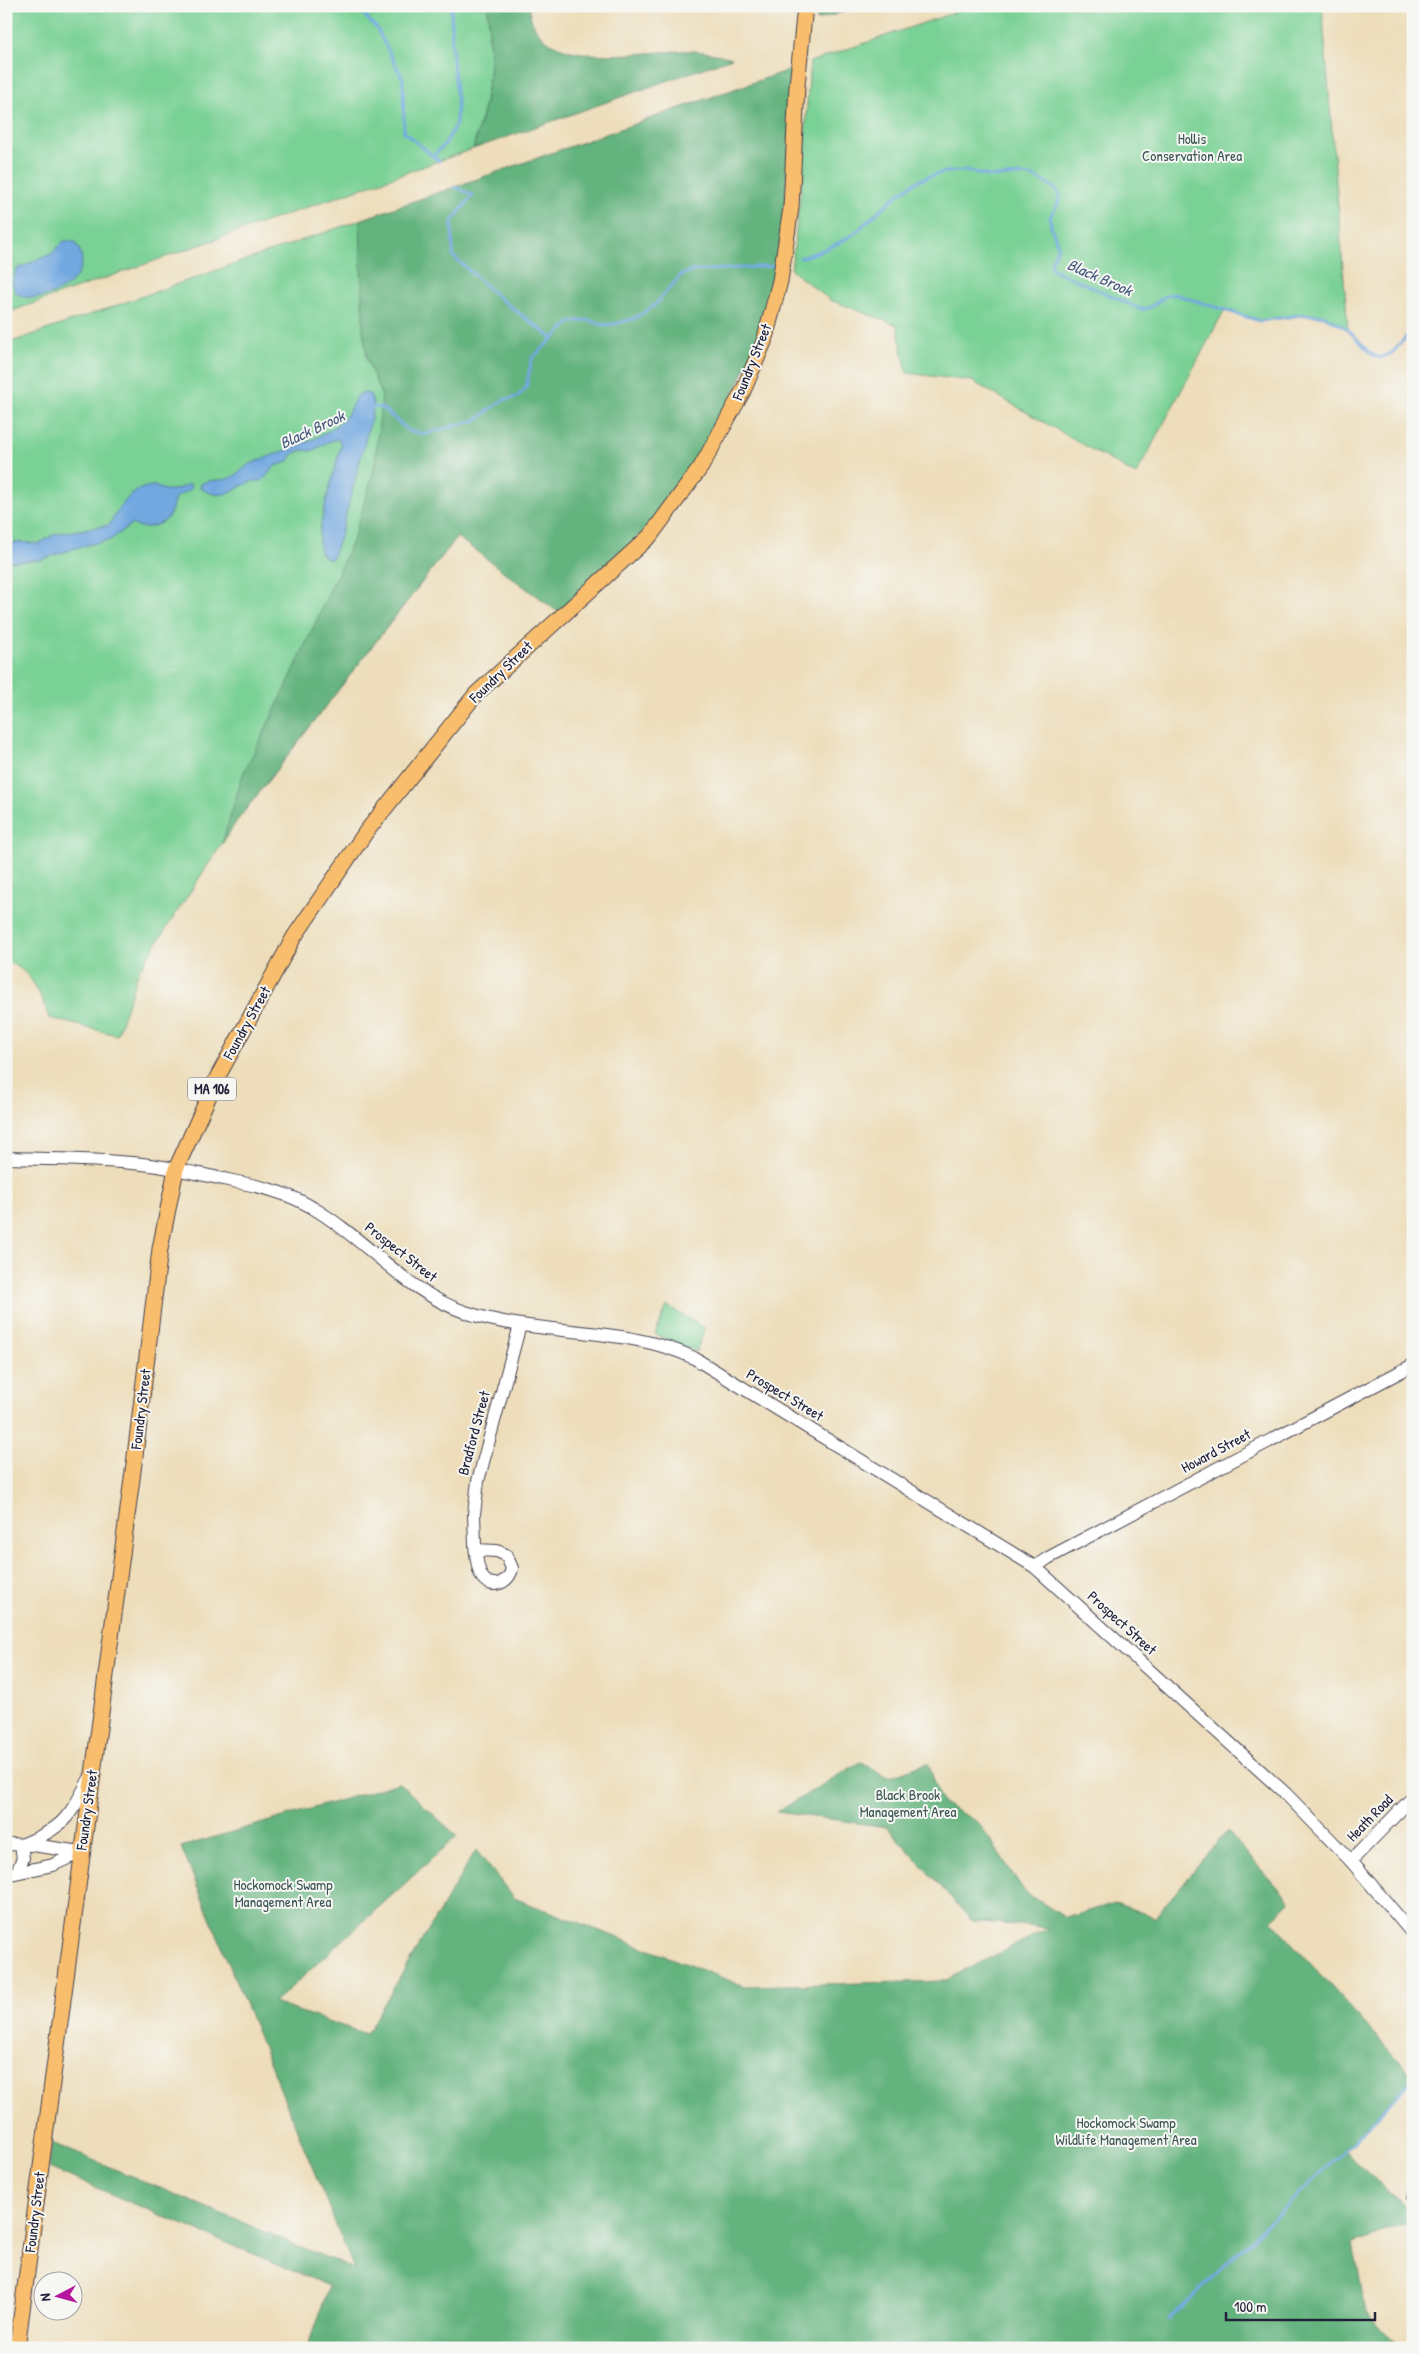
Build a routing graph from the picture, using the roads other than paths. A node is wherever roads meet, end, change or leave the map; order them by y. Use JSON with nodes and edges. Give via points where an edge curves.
{"nodes":[{"id":1,"x":805,"y":6,"type":"edge"},
{"id":2,"x":6,"y":1158,"type":"edge"},
{"id":3,"x":176,"y":1169,"type":"junction"},
{"id":4,"x":520,"y":1325,"type":"junction"},
{"id":5,"x":1413,"y":1365,"type":"edge"},
{"id":6,"x":476,"y":1550,"type":"dead end"},
{"id":7,"x":1035,"y":1567,"type":"junction"},
{"id":8,"x":92,"y":1773,"type":"junction"},
{"id":9,"x":1413,"y":1797,"type":"edge"},
{"id":10,"x":6,"y":1844,"type":"edge"},
{"id":11,"x":21,"y":1845,"type":"junction"},
{"id":12,"x":81,"y":1852,"type":"junction"},
{"id":13,"x":1351,"y":1862,"type":"junction"},
{"id":14,"x":12,"y":1874,"type":"edge"},
{"id":15,"x":1413,"y":1934,"type":"edge"},
{"id":16,"x":17,"y":2348,"type":"edge"}],
"edges":[{"from":1,"to":3,"type":"main road","name":"Foundry Street","number":"MA 106","via":[[791,208],[780,281],[764,342],[743,391],[701,468],[650,536],[476,694],[366,832],[294,937],[217,1078]]},
{"from":2,"to":3,"type":"street","name":"Prospect Street","via":[[142,1164]]},
{"from":3,"to":4,"type":"street","name":"Prospect Street","via":[[296,1198],[330,1218],[434,1298],[474,1315]]},
{"from":3,"to":8,"type":"main road","name":"Foundry Street","number":"MA 106","via":[[160,1249]]},
{"from":4,"to":6,"type":"street","name":"Bradford Street","via":[[475,1493]]},
{"from":4,"to":7,"type":"street","name":"Prospect Street","via":[[647,1342],[687,1354]]},
{"from":5,"to":7,"type":"street","name":"Howard Street"},
{"from":7,"to":13,"type":"street","name":"Prospect Street","via":[[1286,1794]]},
{"from":8,"to":11,"type":"street","via":[[64,1821],[47,1834]]},
{"from":8,"to":12,"type":"main road","name":"Foundry Street","number":"MA 106"},
{"from":9,"to":13,"type":"street","name":"Heath Road"},
{"from":10,"to":11,"type":"street"},
{"from":11,"to":12,"type":"street"},
{"from":11,"to":14,"type":"street","via":[[23,1858]]},
{"from":12,"to":14,"type":"street","via":[[53,1866]]},
{"from":12,"to":16,"type":"main road","name":"Foundry Street","number":"MA 106"},
{"from":13,"to":15,"type":"street","name":"Prospect Street"}]}
